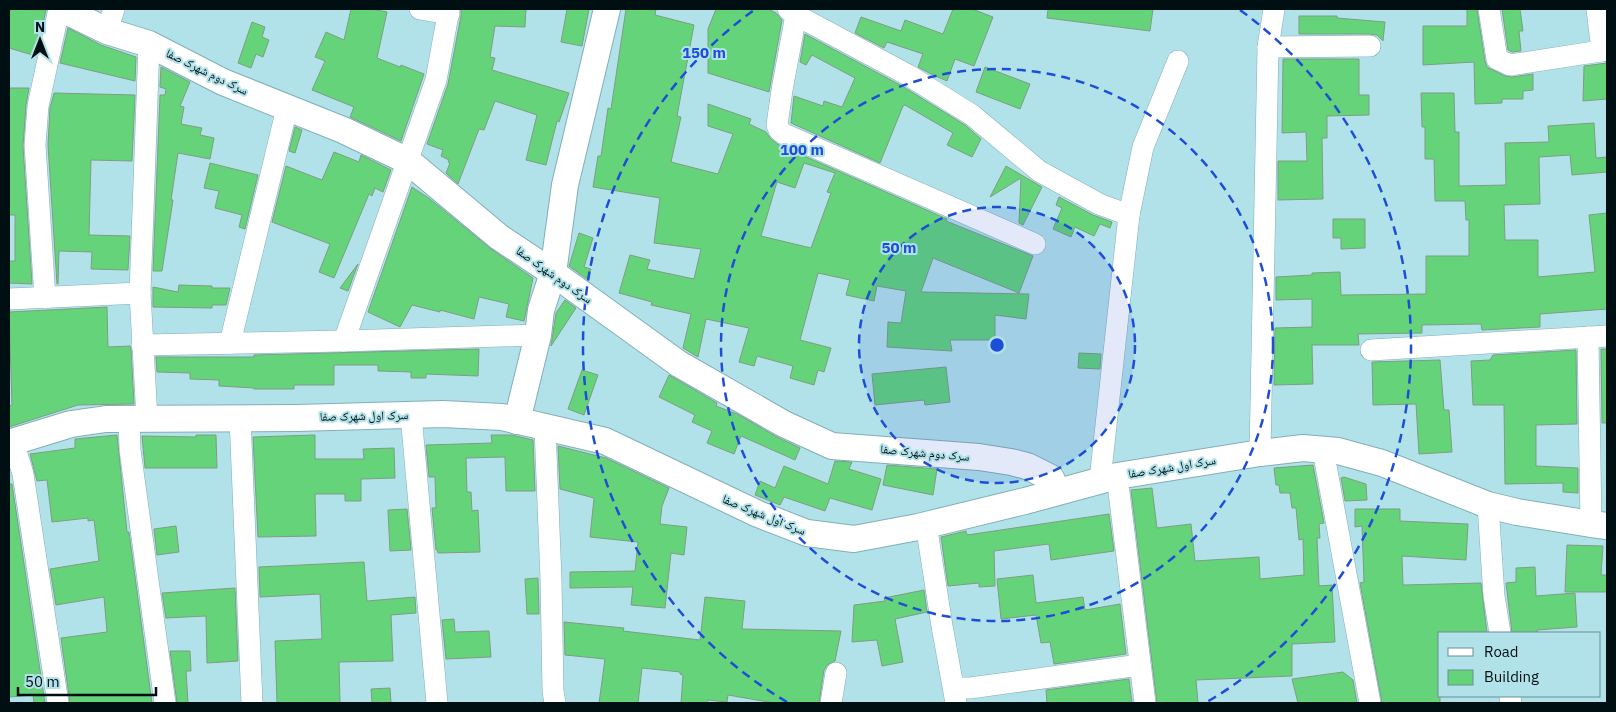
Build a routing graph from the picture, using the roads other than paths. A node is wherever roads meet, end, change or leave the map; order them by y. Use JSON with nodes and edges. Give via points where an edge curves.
{"nodes":[{"id":1,"x":61,"y":9,"type":"edge"},
{"id":2,"x":420,"y":9,"type":"edge"},
{"id":3,"x":607,"y":9,"type":"edge"},
{"id":4,"x":1274,"y":9,"type":"edge"},
{"id":5,"x":1489,"y":9,"type":"edge"},
{"id":6,"x":1596,"y":9,"type":"edge"},
{"id":7,"x":449,"y":11,"type":"edge"},
{"id":8,"x":792,"y":12,"type":"edge"},
{"id":9,"x":110,"y":20,"type":"edge"},
{"id":10,"x":149,"y":44,"type":"junction"},
{"id":11,"x":1370,"y":46,"type":"dead end"},
{"id":12,"x":1268,"y":47,"type":"junction"},
{"id":13,"x":1604,"y":51,"type":"edge"},
{"id":14,"x":1178,"y":61,"type":"dead end"},
{"id":15,"x":287,"y":108,"type":"junction"},
{"id":16,"x":408,"y":161,"type":"junction"},
{"id":17,"x":1128,"y":215,"type":"junction"},
{"id":18,"x":1035,"y":244,"type":"dead end"},
{"id":19,"x":553,"y":273,"type":"junction"},
{"id":20,"x":140,"y":294,"type":"junction"},
{"id":21,"x":44,"y":298,"type":"junction"},
{"id":22,"x":9,"y":299,"type":"edge"},
{"id":23,"x":538,"y":335,"type":"junction"},
{"id":24,"x":1598,"y":337,"type":"edge"},
{"id":25,"x":344,"y":341,"type":"junction"},
{"id":26,"x":230,"y":343,"type":"junction"},
{"id":27,"x":142,"y":345,"type":"junction"},
{"id":28,"x":1371,"y":350,"type":"dead end"},
{"id":29,"x":411,"y":415,"type":"junction"},
{"id":30,"x":240,"y":418,"type":"junction"},
{"id":31,"x":138,"y":419,"type":"junction"},
{"id":32,"x":517,"y":421,"type":"junction"},
{"id":33,"x":545,"y":427,"type":"junction"},
{"id":34,"x":11,"y":442,"type":"edge"},
{"id":35,"x":1323,"y":450,"type":"junction"},
{"id":36,"x":1260,"y":453,"type":"junction"},
{"id":37,"x":1108,"y":478,"type":"junction"},
{"id":38,"x":1057,"y":491,"type":"junction"},
{"id":39,"x":1488,"y":505,"type":"junction"},
{"id":40,"x":926,"y":524,"type":"junction"},
{"id":41,"x":1599,"y":525,"type":"edge"},
{"id":42,"x":1500,"y":632,"type":"edge"},
{"id":43,"x":1140,"y":665,"type":"junction"},
{"id":44,"x":836,"y":673,"type":"dead end"},
{"id":45,"x":955,"y":696,"type":"edge"},
{"id":46,"x":58,"y":703,"type":"edge"},
{"id":47,"x":165,"y":703,"type":"edge"},
{"id":48,"x":252,"y":703,"type":"edge"},
{"id":49,"x":437,"y":703,"type":"edge"},
{"id":50,"x":555,"y":703,"type":"edge"},
{"id":51,"x":830,"y":703,"type":"edge"},
{"id":52,"x":1145,"y":703,"type":"edge"},
{"id":53,"x":1370,"y":703,"type":"edge"}],
"edges":[{"from":1,"to":9,"type":"street","name":"سرک دوم شهرک صفا"},
{"from":1,"to":21,"type":"street","via":[[38,106],[35,146]]},
{"from":2,"to":7,"type":"street"},
{"from":3,"to":19,"type":"street","via":[[565,185]]},
{"from":4,"to":12,"type":"street"},
{"from":5,"to":13,"type":"street","via":[[1497,60],[1510,65]]},
{"from":6,"to":13,"type":"street"},
{"from":7,"to":16,"type":"street","via":[[436,80]]},
{"from":8,"to":17,"type":"street","via":[[908,75],[972,115],[1039,171],[1099,204]]},
{"from":8,"to":18,"type":"street","via":[[777,125],[779,130]]},
{"from":9,"to":10,"type":"street","name":"سرک دوم شهرک صفا"},
{"from":10,"to":15,"type":"street","name":"سرک دوم شهرک صفا","via":[[222,82]]},
{"from":10,"to":20,"type":"street"},
{"from":11,"to":12,"type":"street"},
{"from":12,"to":36,"type":"street"},
{"from":14,"to":17,"type":"street","via":[[1144,147]]},
{"from":15,"to":16,"type":"street","name":"سرک دوم شهرک صفا"},
{"from":15,"to":26,"type":"street"},
{"from":16,"to":19,"type":"street","name":"سرک دوم شهرک صفا","via":[[499,237]]},
{"from":16,"to":25,"type":"street"},
{"from":17,"to":37,"type":"street"},
{"from":19,"to":23,"type":"street","via":[[541,310]]},
{"from":19,"to":38,"type":"street","name":"سرک دوم شهرک صفا","via":[[679,364],[784,424],[832,446],[1011,462],[1050,478]]},
{"from":20,"to":21,"type":"street"},
{"from":20,"to":27,"type":"street"},
{"from":21,"to":22,"type":"street"},
{"from":23,"to":25,"type":"street"},
{"from":23,"to":32,"type":"street"},
{"from":24,"to":28,"type":"street"},
{"from":24,"to":41,"type":"street"},
{"from":25,"to":26,"type":"street"},
{"from":26,"to":27,"type":"street"},
{"from":27,"to":31,"type":"street"},
{"from":29,"to":30,"type":"street","name":"سرک اول شهرک صفا"},
{"from":29,"to":32,"type":"street","name":"سرک اول شهرک صفا","via":[[502,417]]},
{"from":29,"to":49,"type":"street"},
{"from":30,"to":31,"type":"street","name":"سرک اول شهرک صفا"},
{"from":30,"to":48,"type":"street"},
{"from":31,"to":34,"type":"street","name":"سرک اول شهرک صفا","via":[[71,424]]},
{"from":31,"to":47,"type":"street","via":[[131,460]]},
{"from":32,"to":33,"type":"street","name":"سرک اول شهرک صفا"},
{"from":33,"to":40,"type":"street","name":"سرک اول شهرک صفا","via":[[605,441],[758,514],[807,533],[854,539]]},
{"from":33,"to":50,"type":"street"},
{"from":34,"to":46,"type":"street","via":[[23,474]]},
{"from":35,"to":36,"type":"street","name":"سرک اول شهرک صفا","via":[[1303,448]]},
{"from":35,"to":39,"type":"street","name":"سرک اول شهرک صفا","via":[[1382,463]]},
{"from":35,"to":53,"type":"street"},
{"from":36,"to":37,"type":"street","name":"سرک اول شهرک صفا"},
{"from":37,"to":38,"type":"street","name":"سرک اول شهرک صفا"},
{"from":37,"to":43,"type":"street"},
{"from":38,"to":40,"type":"street","name":"سرک اول شهرک صفا"},
{"from":39,"to":41,"type":"street","name":"سرک اول شهرک صفا"},
{"from":39,"to":42,"type":"street"},
{"from":40,"to":45,"type":"street"},
{"from":43,"to":45,"type":"street","via":[[970,688]]},
{"from":43,"to":52,"type":"street"},
{"from":44,"to":51,"type":"street"}]}
